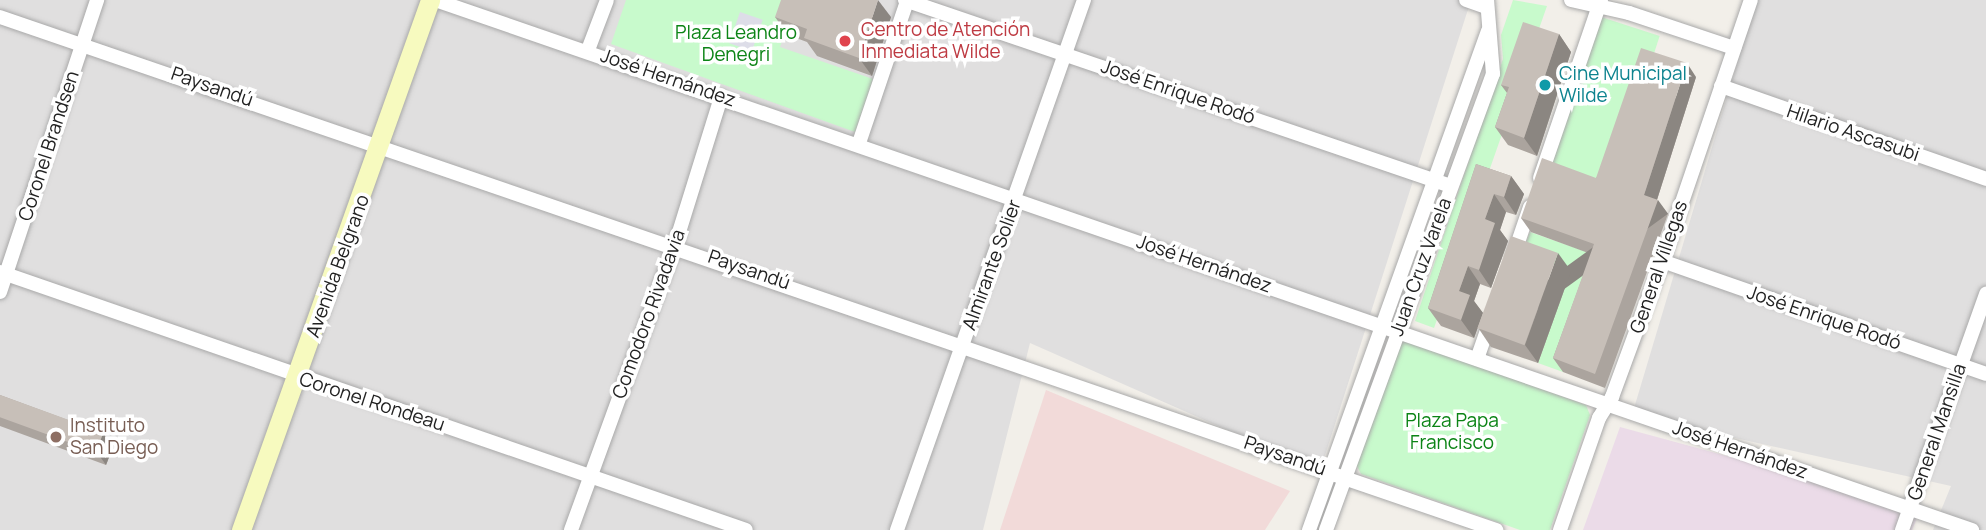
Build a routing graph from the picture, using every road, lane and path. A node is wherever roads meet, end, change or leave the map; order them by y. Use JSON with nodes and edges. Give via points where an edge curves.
{"nodes":[{"id":1,"x":97,"y":0,"type":"edge"},
{"id":2,"x":433,"y":0,"type":"edge"},
{"id":3,"x":607,"y":0,"type":"edge"},
{"id":4,"x":906,"y":0,"type":"edge"},
{"id":5,"x":1084,"y":0,"type":"edge"},
{"id":6,"x":1466,"y":0,"type":"edge"},
{"id":7,"x":1571,"y":0,"type":"edge"},
{"id":8,"x":1751,"y":0,"type":"edge"},
{"id":9,"x":1600,"y":2,"type":"edge"},
{"id":10,"x":1486,"y":3,"type":"edge"},
{"id":11,"x":0,"y":17,"type":"edge"},
{"id":12,"x":83,"y":43,"type":"junction"},
{"id":13,"x":1734,"y":48,"type":"junction"},
{"id":14,"x":589,"y":50,"type":"junction"},
{"id":15,"x":1066,"y":54,"type":"junction"},
{"id":16,"x":1721,"y":86,"type":"junction"},
{"id":17,"x":721,"y":97,"type":"junction"},
{"id":18,"x":859,"y":143,"type":"junction"},
{"id":19,"x":382,"y":144,"type":"junction"},
{"id":20,"x":1986,"y":179,"type":"edge"},
{"id":21,"x":1444,"y":184,"type":"junction"},
{"id":22,"x":1016,"y":198,"type":"junction"},
{"id":23,"x":675,"y":245,"type":"junction"},
{"id":24,"x":1662,"y":261,"type":"junction"},
{"id":25,"x":3,"y":273,"type":"edge"},
{"id":26,"x":1507,"y":275,"type":"edge"},
{"id":27,"x":0,"y":292,"type":"edge"},
{"id":28,"x":1986,"y":294,"type":"edge"},
{"id":29,"x":1498,"y":299,"type":"edge"},
{"id":30,"x":1390,"y":329,"type":"junction"},
{"id":31,"x":964,"y":345,"type":"junction"},
{"id":32,"x":1477,"y":359,"type":"junction"},
{"id":33,"x":1961,"y":365,"type":"junction"},
{"id":34,"x":1986,"y":374,"type":"edge"},
{"id":35,"x":297,"y":378,"type":"junction"},
{"id":36,"x":1608,"y":405,"type":"junction"},
{"id":37,"x":1330,"y":472,"type":"junction"},
{"id":38,"x":591,"y":475,"type":"junction"},
{"id":39,"x":1346,"y":477,"type":"junction"},
{"id":40,"x":1910,"y":508,"type":"junction"},
{"id":41,"x":241,"y":530,"type":"edge"},
{"id":42,"x":571,"y":530,"type":"edge"},
{"id":43,"x":746,"y":530,"type":"edge"},
{"id":44,"x":897,"y":530,"type":"edge"},
{"id":45,"x":1309,"y":530,"type":"edge"},
{"id":46,"x":1325,"y":530,"type":"edge"},
{"id":47,"x":1496,"y":530,"type":"edge"},
{"id":48,"x":1560,"y":530,"type":"edge"},
{"id":49,"x":1902,"y":530,"type":"edge"},
{"id":50,"x":1972,"y":530,"type":"edge"}],
"edges":[{"from":1,"to":12,"type":"street","name":"Coronel Brandsen"},
{"from":2,"to":14,"type":"street","name":"José Hernández"},
{"from":2,"to":19,"type":"street","name":"Avenida Belgrano"},
{"from":3,"to":14,"type":"street"},
{"from":4,"to":15,"type":"street","name":"José Enrique Rodó"},
{"from":4,"to":18,"type":"street"},
{"from":5,"to":15,"type":"street","name":"Almirante Solier"},
{"from":6,"to":10,"type":"street"},
{"from":7,"to":9,"type":"street"},
{"from":8,"to":13,"type":"street","name":"General Villegas"},
{"from":9,"to":13,"type":"street"},
{"from":9,"to":26,"type":"street"},
{"from":10,"to":21,"type":"street","name":"Juan Cruz Varela","via":[[1493,74]]},
{"from":11,"to":12,"type":"street","name":"Paysandú"},
{"from":12,"to":19,"type":"street","name":"Paysandú"},
{"from":12,"to":25,"type":"street","name":"Coronel Brandsen"},
{"from":13,"to":16,"type":"street","name":"General Villegas"},
{"from":14,"to":17,"type":"street","name":"José Hernández"},
{"from":15,"to":21,"type":"street","name":"José Enrique Rodó"},
{"from":15,"to":22,"type":"street","name":"Almirante Solier"},
{"from":16,"to":20,"type":"street","name":"Hilario Ascasubi"},
{"from":16,"to":24,"type":"street","name":"General Villegas"},
{"from":17,"to":18,"type":"street","name":"José Hernández"},
{"from":17,"to":23,"type":"street","name":"Comodoro Rivadavia"},
{"from":18,"to":22,"type":"street","name":"José Hernández"},
{"from":19,"to":23,"type":"street","name":"Paysandú"},
{"from":19,"to":35,"type":"street","name":"Avenida Belgrano"},
{"from":21,"to":30,"type":"street","name":"Juan Cruz Varela"},
{"from":22,"to":30,"type":"street","name":"José Hernández"},
{"from":22,"to":31,"type":"street","name":"Almirante Solier"},
{"from":23,"to":31,"type":"street","name":"Paysandú"},
{"from":23,"to":38,"type":"street","name":"Comodoro Rivadavia"},
{"from":24,"to":33,"type":"street","name":"José Enrique Rodó"},
{"from":24,"to":36,"type":"street","name":"General Villegas"},
{"from":25,"to":27,"type":"street","name":"Coronel Brandsen"},
{"from":25,"to":35,"type":"street","name":"Coronel Rondeau"},
{"from":28,"to":33,"type":"street","name":"General Mansilla"},
{"from":29,"to":32,"type":"street"},
{"from":30,"to":32,"type":"street","name":"José Hernández"},
{"from":30,"to":37,"type":"street"},
{"from":30,"to":39,"type":"street","name":"Juan Cruz Varela"},
{"from":31,"to":37,"type":"street","name":"Paysandú"},
{"from":31,"to":44,"type":"street","name":"Almirante Solier"},
{"from":32,"to":36,"type":"street","name":"José Hernández"},
{"from":33,"to":34,"type":"street","name":"José Enrique Rodó"},
{"from":33,"to":40,"type":"street","name":"General Mansilla"},
{"from":35,"to":38,"type":"street","name":"Coronel Rondeau"},
{"from":35,"to":41,"type":"street","name":"Avenida Belgrano"},
{"from":36,"to":40,"type":"street","name":"José Hernández"},
{"from":36,"to":48,"type":"street","name":"General Villegas","via":[[1599,418]]},
{"from":37,"to":39,"type":"street","name":"Paysandú"},
{"from":37,"to":45,"type":"street"},
{"from":38,"to":42,"type":"street","name":"Comodoro Rivadavia"},
{"from":38,"to":43,"type":"street","name":"Coronel Rondeau"},
{"from":39,"to":46,"type":"street","name":"Juan Cruz Varela"},
{"from":39,"to":47,"type":"street","name":"Paysandú"},
{"from":40,"to":49,"type":"street","name":"General Mansilla"},
{"from":40,"to":50,"type":"street","name":"José Hernández"}]}
